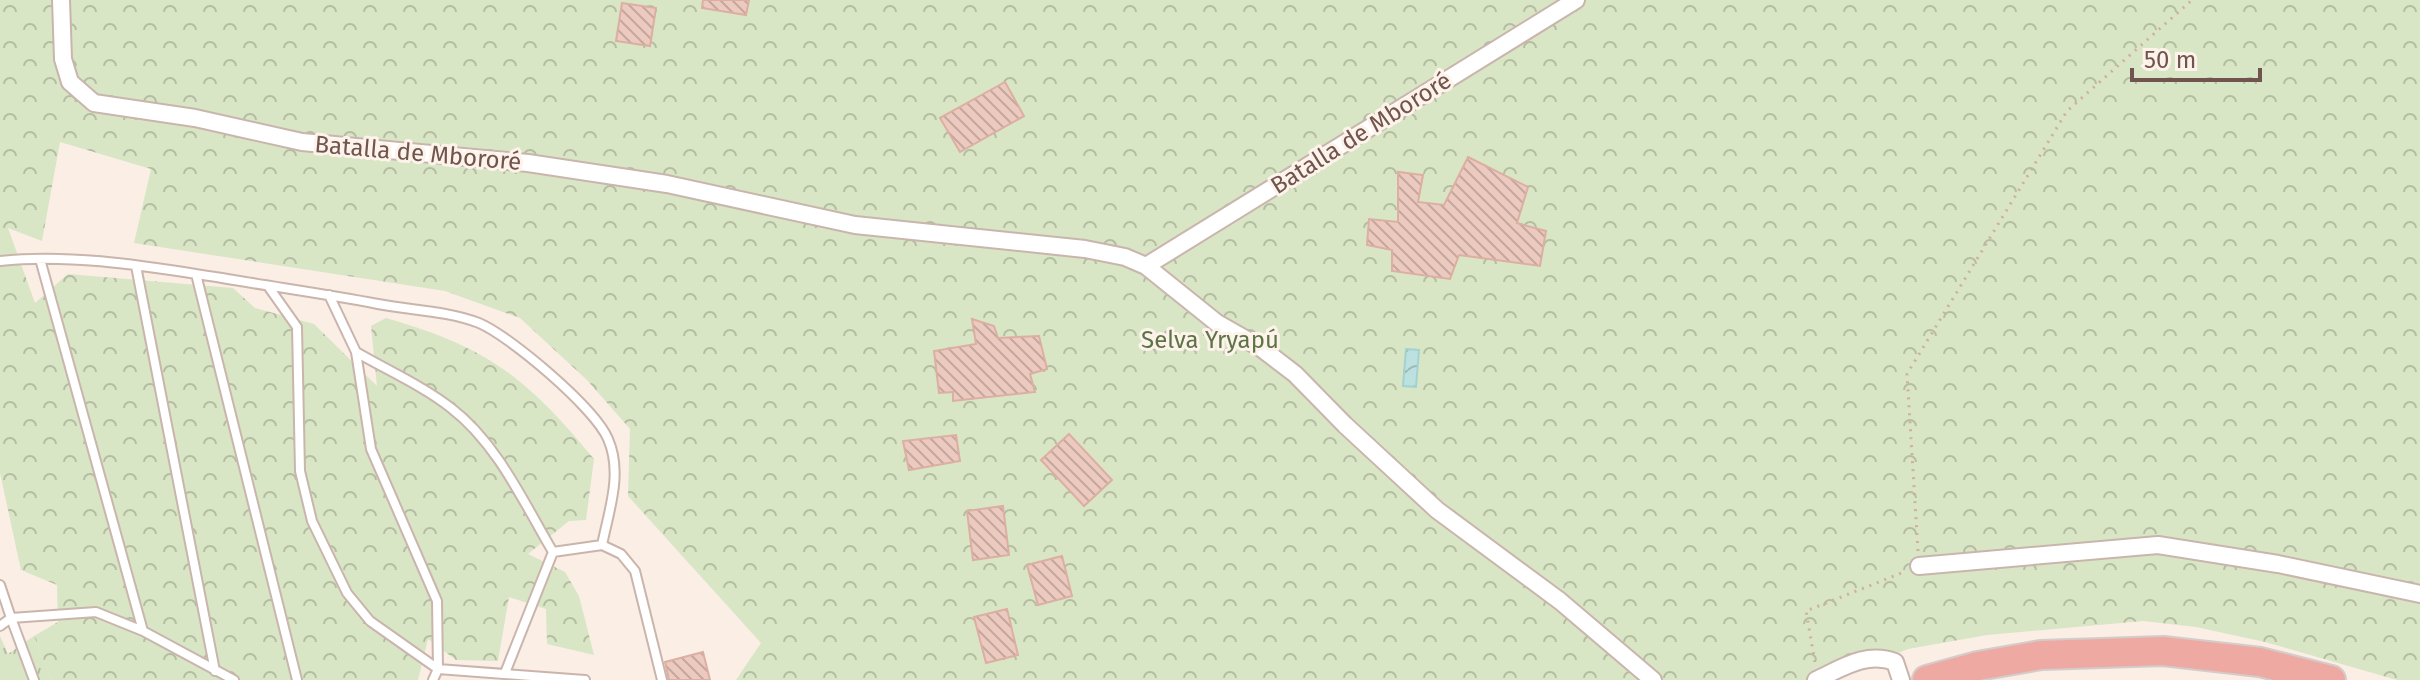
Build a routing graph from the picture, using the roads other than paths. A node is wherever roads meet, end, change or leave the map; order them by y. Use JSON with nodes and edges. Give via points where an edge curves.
{"nodes":[{"id":1,"x":61,"y":0,"type":"edge"},
{"id":2,"x":1576,"y":0,"type":"edge"},
{"id":3,"x":40,"y":259,"type":"junction"},
{"id":4,"x":0,"y":261,"type":"edge"},
{"id":5,"x":136,"y":266,"type":"junction"},
{"id":6,"x":1146,"y":266,"type":"junction"},
{"id":7,"x":196,"y":274,"type":"junction"},
{"id":8,"x":268,"y":286,"type":"junction"},
{"id":9,"x":329,"y":295,"type":"junction"},
{"id":10,"x":356,"y":352,"type":"junction"},
{"id":11,"x":602,"y":545,"type":"junction"},
{"id":12,"x":553,"y":552,"type":"junction"},
{"id":13,"x":1919,"y":566,"type":"road end"},
{"id":14,"x":0,"y":585,"type":"edge"},
{"id":15,"x":2420,"y":594,"type":"edge"},
{"id":16,"x":11,"y":618,"type":"junction"},
{"id":17,"x":0,"y":626,"type":"edge"},
{"id":18,"x":143,"y":631,"type":"junction"},
{"id":19,"x":2202,"y":658,"type":"junction"},
{"id":20,"x":438,"y":669,"type":"junction"},
{"id":21,"x":215,"y":671,"type":"junction"},
{"id":22,"x":505,"y":673,"type":"junction"},
{"id":23,"x":34,"y":680,"type":"edge"},
{"id":24,"x":234,"y":680,"type":"edge"},
{"id":25,"x":297,"y":680,"type":"edge"},
{"id":26,"x":433,"y":680,"type":"edge"},
{"id":27,"x":585,"y":680,"type":"edge"},
{"id":28,"x":662,"y":680,"type":"edge"},
{"id":29,"x":1653,"y":680,"type":"edge"},
{"id":30,"x":1817,"y":680,"type":"edge"},
{"id":31,"x":1901,"y":680,"type":"edge"},
{"id":32,"x":1927,"y":680,"type":"edge"},
{"id":33,"x":2254,"y":680,"type":"edge"},
{"id":34,"x":2331,"y":680,"type":"edge"}],
"edges":[{"from":1,"to":6,"type":"street","name":"Batalla de Mbororé","via":[[63,59],[70,82],[94,103],[302,142],[528,163],[667,184],[855,225],[1085,249]]},
{"from":2,"to":6,"type":"street","name":"Batalla de Mbororé"},
{"from":3,"to":4,"type":"lane"},
{"from":3,"to":5,"type":"lane"},
{"from":3,"to":18,"type":"lane"},
{"from":5,"to":7,"type":"lane"},
{"from":5,"to":21,"type":"lane"},
{"from":6,"to":29,"type":"street","via":[[1217,323],[1295,374],[1437,510],[1560,601]]},
{"from":7,"to":8,"type":"lane"},
{"from":7,"to":25,"type":"lane"},
{"from":8,"to":9,"type":"lane"},
{"from":8,"to":20,"type":"lane","via":[[297,327],[300,471],[312,521],[347,593],[370,621]]},
{"from":9,"to":10,"type":"lane"},
{"from":9,"to":11,"type":"lane","via":[[478,323],[510,342],[580,402],[609,439],[617,472]]},
{"from":10,"to":12,"type":"lane","via":[[449,406],[472,426]]},
{"from":10,"to":20,"type":"lane","via":[[371,449],[437,601]]},
{"from":11,"to":12,"type":"lane"},
{"from":11,"to":28,"type":"lane","via":[[621,554],[635,571]]},
{"from":12,"to":22,"type":"lane"},
{"from":13,"to":15,"type":"street","via":[[2158,545]]},
{"from":14,"to":16,"type":"lane"},
{"from":16,"to":17,"type":"lane"},
{"from":16,"to":18,"type":"lane","via":[[96,612]]},
{"from":16,"to":23,"type":"lane"},
{"from":18,"to":21,"type":"lane"},
{"from":19,"to":32,"type":"highway","via":[[2163,651],[2041,655]]},
{"from":19,"to":33,"type":"highway"},
{"from":19,"to":34,"type":"highway","via":[[2260,662]]},
{"from":20,"to":22,"type":"lane"},
{"from":20,"to":26,"type":"lane"},
{"from":21,"to":24,"type":"lane"},
{"from":22,"to":27,"type":"lane"},
{"from":30,"to":31,"type":"street","via":[[1881,656],[1895,662]]}]}
